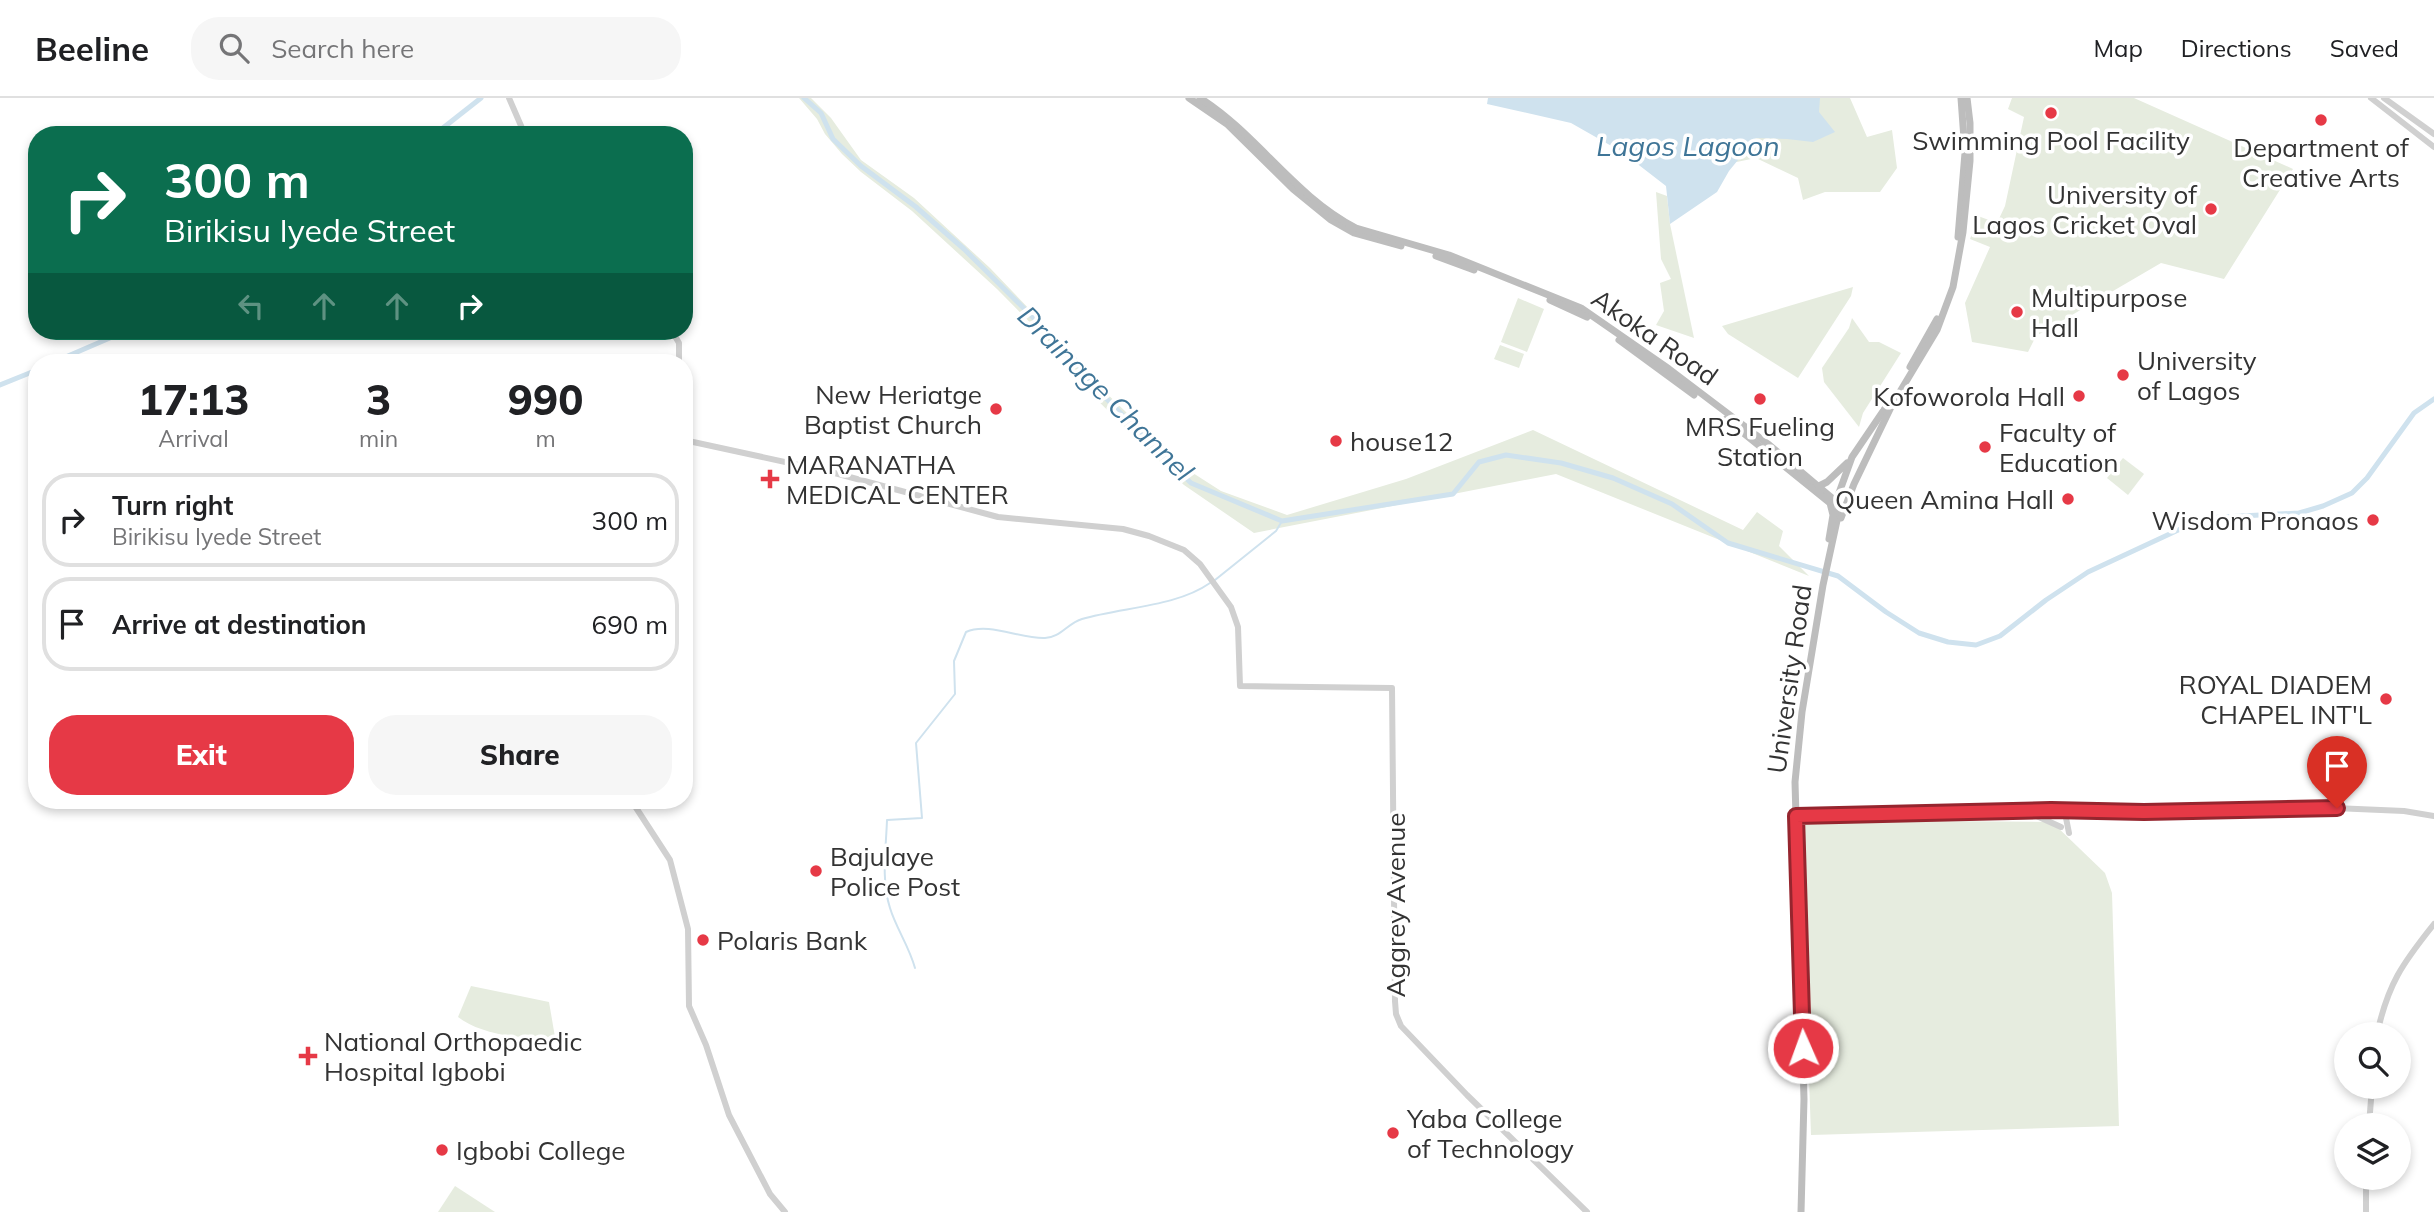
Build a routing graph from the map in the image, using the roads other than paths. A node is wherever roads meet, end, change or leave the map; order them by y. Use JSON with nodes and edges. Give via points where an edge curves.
{"nodes":[{"id":1,"x":509,"y":98,"type":"edge"},
{"id":2,"x":1189,"y":98,"type":"edge"},
{"id":3,"x":1200,"y":98,"type":"edge"},
{"id":4,"x":1961,"y":98,"type":"edge"},
{"id":5,"x":1967,"y":98,"type":"edge"},
{"id":6,"x":2371,"y":98,"type":"edge"},
{"id":7,"x":2384,"y":98,"type":"edge"},
{"id":8,"x":522,"y":126,"type":"edge"},
{"id":9,"x":2434,"y":134,"type":"edge"},
{"id":10,"x":2434,"y":147,"type":"edge"},
{"id":11,"x":1342,"y":224,"type":"junction"},
{"id":12,"x":1580,"y":311,"type":"junction"},
{"id":13,"x":693,"y":442,"type":"edge"},
{"id":14,"x":1860,"y":446,"type":"junction"},
{"id":15,"x":1870,"y":456,"type":"junction"},
{"id":16,"x":1852,"y":457,"type":"junction"},
{"id":17,"x":1854,"y":484,"type":"junction"},
{"id":18,"x":1819,"y":486,"type":"junction"},
{"id":19,"x":1825,"y":498,"type":"junction"},
{"id":20,"x":1835,"y":500,"type":"junction"},
{"id":21,"x":1833,"y":515,"type":"junction"},
{"id":22,"x":1833,"y":542,"type":"junction"},
{"id":23,"x":1826,"y":571,"type":"junction"},
{"id":24,"x":637,"y":809,"type":"edge"},
{"id":25,"x":2072,"y":810,"type":"junction"},
{"id":26,"x":2028,"y":812,"type":"junction"},
{"id":27,"x":1796,"y":816,"type":"junction"},
{"id":28,"x":2433,"y":817,"type":"edge"},
{"id":29,"x":2061,"y":827,"type":"dead end"},
{"id":30,"x":2069,"y":833,"type":"dead end"},
{"id":31,"x":2434,"y":925,"type":"edge"},
{"id":32,"x":2380,"y":1022,"type":"edge"},
{"id":33,"x":2366,"y":1190,"type":"edge"},
{"id":34,"x":785,"y":1212,"type":"edge"},
{"id":35,"x":1587,"y":1212,"type":"edge"},
{"id":36,"x":1801,"y":1212,"type":"edge"},
{"id":37,"x":2366,"y":1212,"type":"edge"}],
"edges":[{"from":1,"to":8,"type":"street"},
{"from":2,"to":11,"type":"main road","via":[[1227,124],[1293,189]]},
{"from":3,"to":11,"type":"main road","via":[[1232,120]]},
{"from":4,"to":14,"type":"main road","via":[[1965,153],[1959,233],[1948,287],[1927,338]]},
{"from":5,"to":15,"type":"main road","via":[[1970,162],[1953,286],[1937,330],[1892,405]]},
{"from":6,"to":10,"type":"street"},
{"from":7,"to":9,"type":"street"},
{"from":11,"to":12,"type":"main road","name":"Akoka Road","via":[[1449,255]]},
{"from":12,"to":18,"type":"main road","name":"Akoka Road","via":[[1669,369]]},
{"from":12,"to":19,"type":"main road"},
{"from":13,"to":35,"type":"street","name":"Aggrey Avenue","via":[[819,469],[998,517],[1140,533],[1184,550],[1217,585],[1238,627],[1240,686],[1392,688],[1398,1020]]},
{"from":14,"to":15,"type":"main road","via":[[1859,453]]},
{"from":14,"to":16,"type":"main road"},
{"from":15,"to":17,"type":"main road"},
{"from":16,"to":18,"type":"main road"},
{"from":16,"to":20,"type":"main road"},
{"from":17,"to":20,"type":"main road"},
{"from":17,"to":22,"type":"main road"},
{"from":18,"to":20,"type":"main road","name":"Akoka Road"},
{"from":19,"to":20,"type":"main road"},
{"from":19,"to":21,"type":"main road"},
{"from":20,"to":21,"type":"main road"},
{"from":20,"to":22,"type":"main road","via":[[1839,507]]},
{"from":21,"to":23,"type":"main road"},
{"from":22,"to":23,"type":"main road"},
{"from":23,"to":27,"type":"main road","name":"University Road","via":[[1800,727]]},
{"from":24,"to":34,"type":"street","via":[[670,860],[688,929],[689,1006],[729,1115]]},
{"from":25,"to":26,"type":"street"},
{"from":25,"to":28,"type":"street","via":[[2311,807],[2404,811]]},
{"from":25,"to":30,"type":"street","via":[[2066,818]]},
{"from":26,"to":27,"type":"street"},
{"from":26,"to":29,"type":"street"},
{"from":27,"to":36,"type":"main road","name":"University Road","via":[[1804,1099]]},
{"from":31,"to":32,"type":"street","via":[[2394,978]]},
{"from":33,"to":37,"type":"street"}]}
